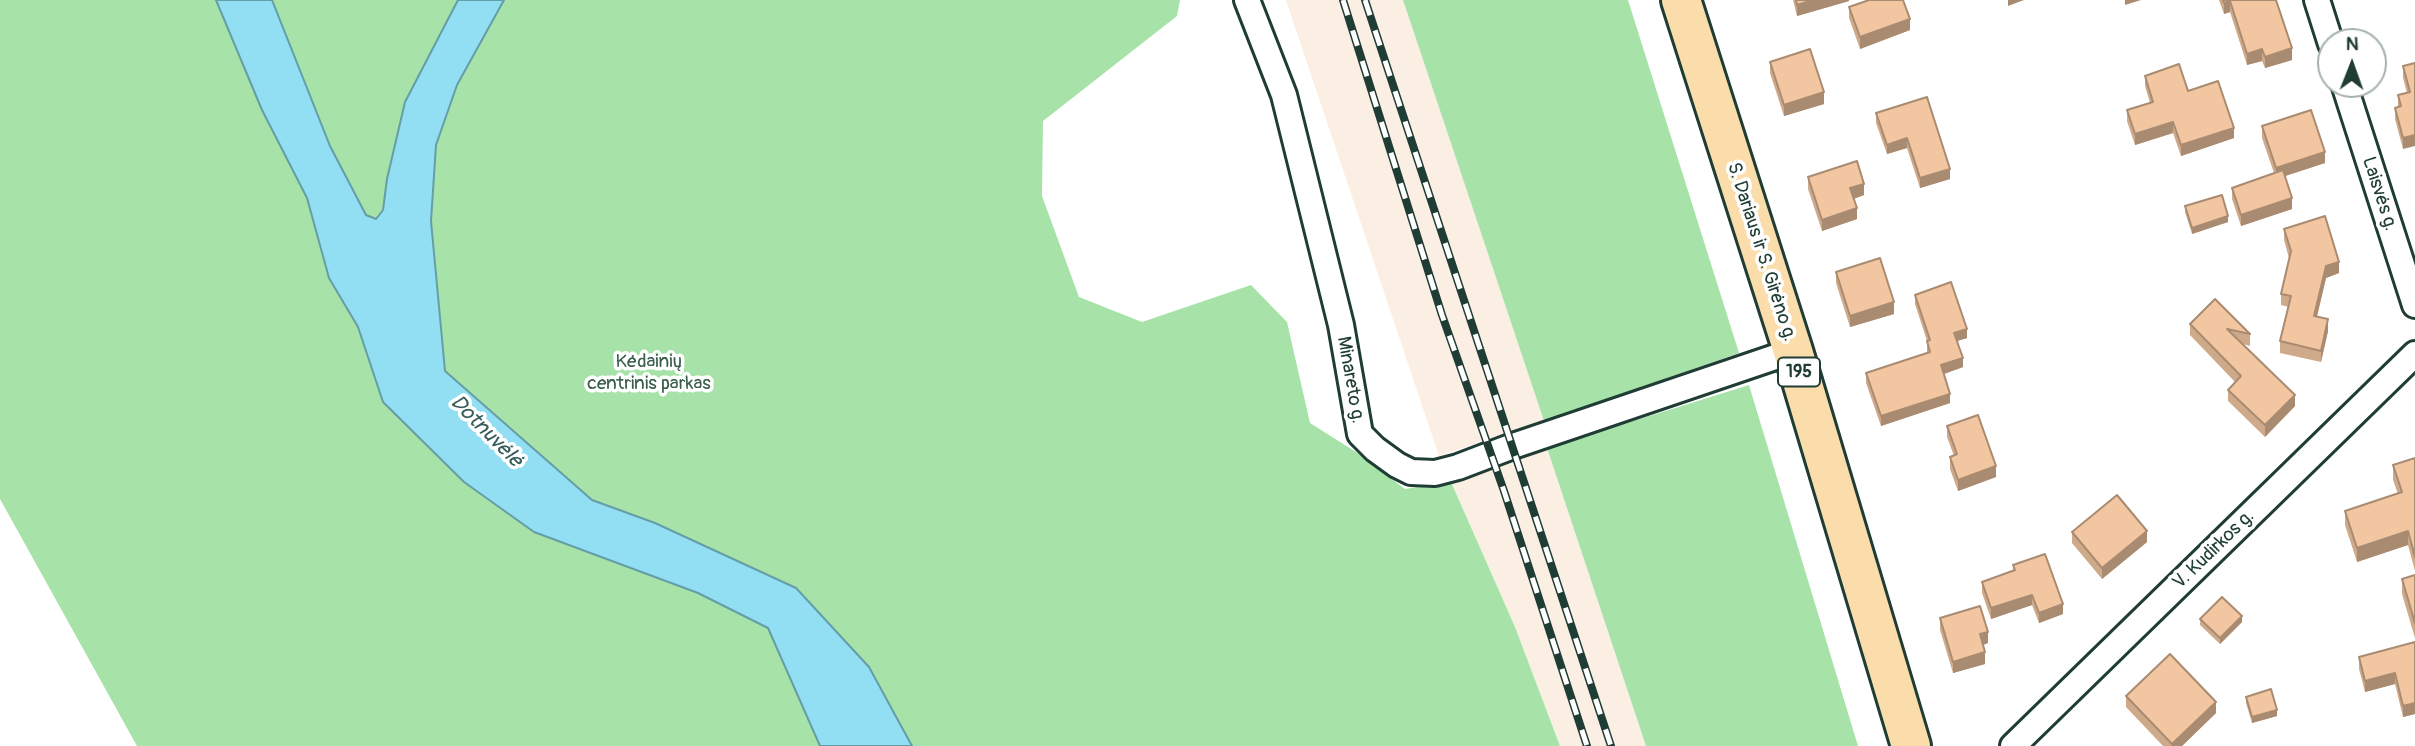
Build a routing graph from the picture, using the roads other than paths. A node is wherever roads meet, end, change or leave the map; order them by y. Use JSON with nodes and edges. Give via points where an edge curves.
{"nodes":[{"id":1,"x":1247,"y":0,"type":"edge"},
{"id":2,"x":1681,"y":0,"type":"edge"},
{"id":3,"x":2317,"y":0,"type":"edge"},
{"id":4,"x":2326,"y":28,"type":"edge"},
{"id":5,"x":2348,"y":98,"type":"edge"},
{"id":6,"x":2415,"y":305,"type":"edge"},
{"id":7,"x":1793,"y":351,"type":"junction"},
{"id":8,"x":2415,"y":354,"type":"edge"},
{"id":9,"x":1911,"y":746,"type":"edge"},
{"id":10,"x":2013,"y":746,"type":"edge"}],
"edges":[{"from":1,"to":7,"type":"street","name":"Minareto g.","via":[[1284,95],[1341,325],[1360,434],[1397,465],[1410,472],[1458,467]]},
{"from":2,"to":7,"type":"main road","name":"S. Dariaus ir S. Girėno g.","number":"195"},
{"from":3,"to":4,"type":"street"},
{"from":5,"to":6,"type":"street","name":"Laisvės g."},
{"from":7,"to":9,"type":"main road","name":"S. Dariaus ir S. Girėno g.","number":"195"},
{"from":8,"to":10,"type":"street","name":"V. Kudirkos g."}]}
